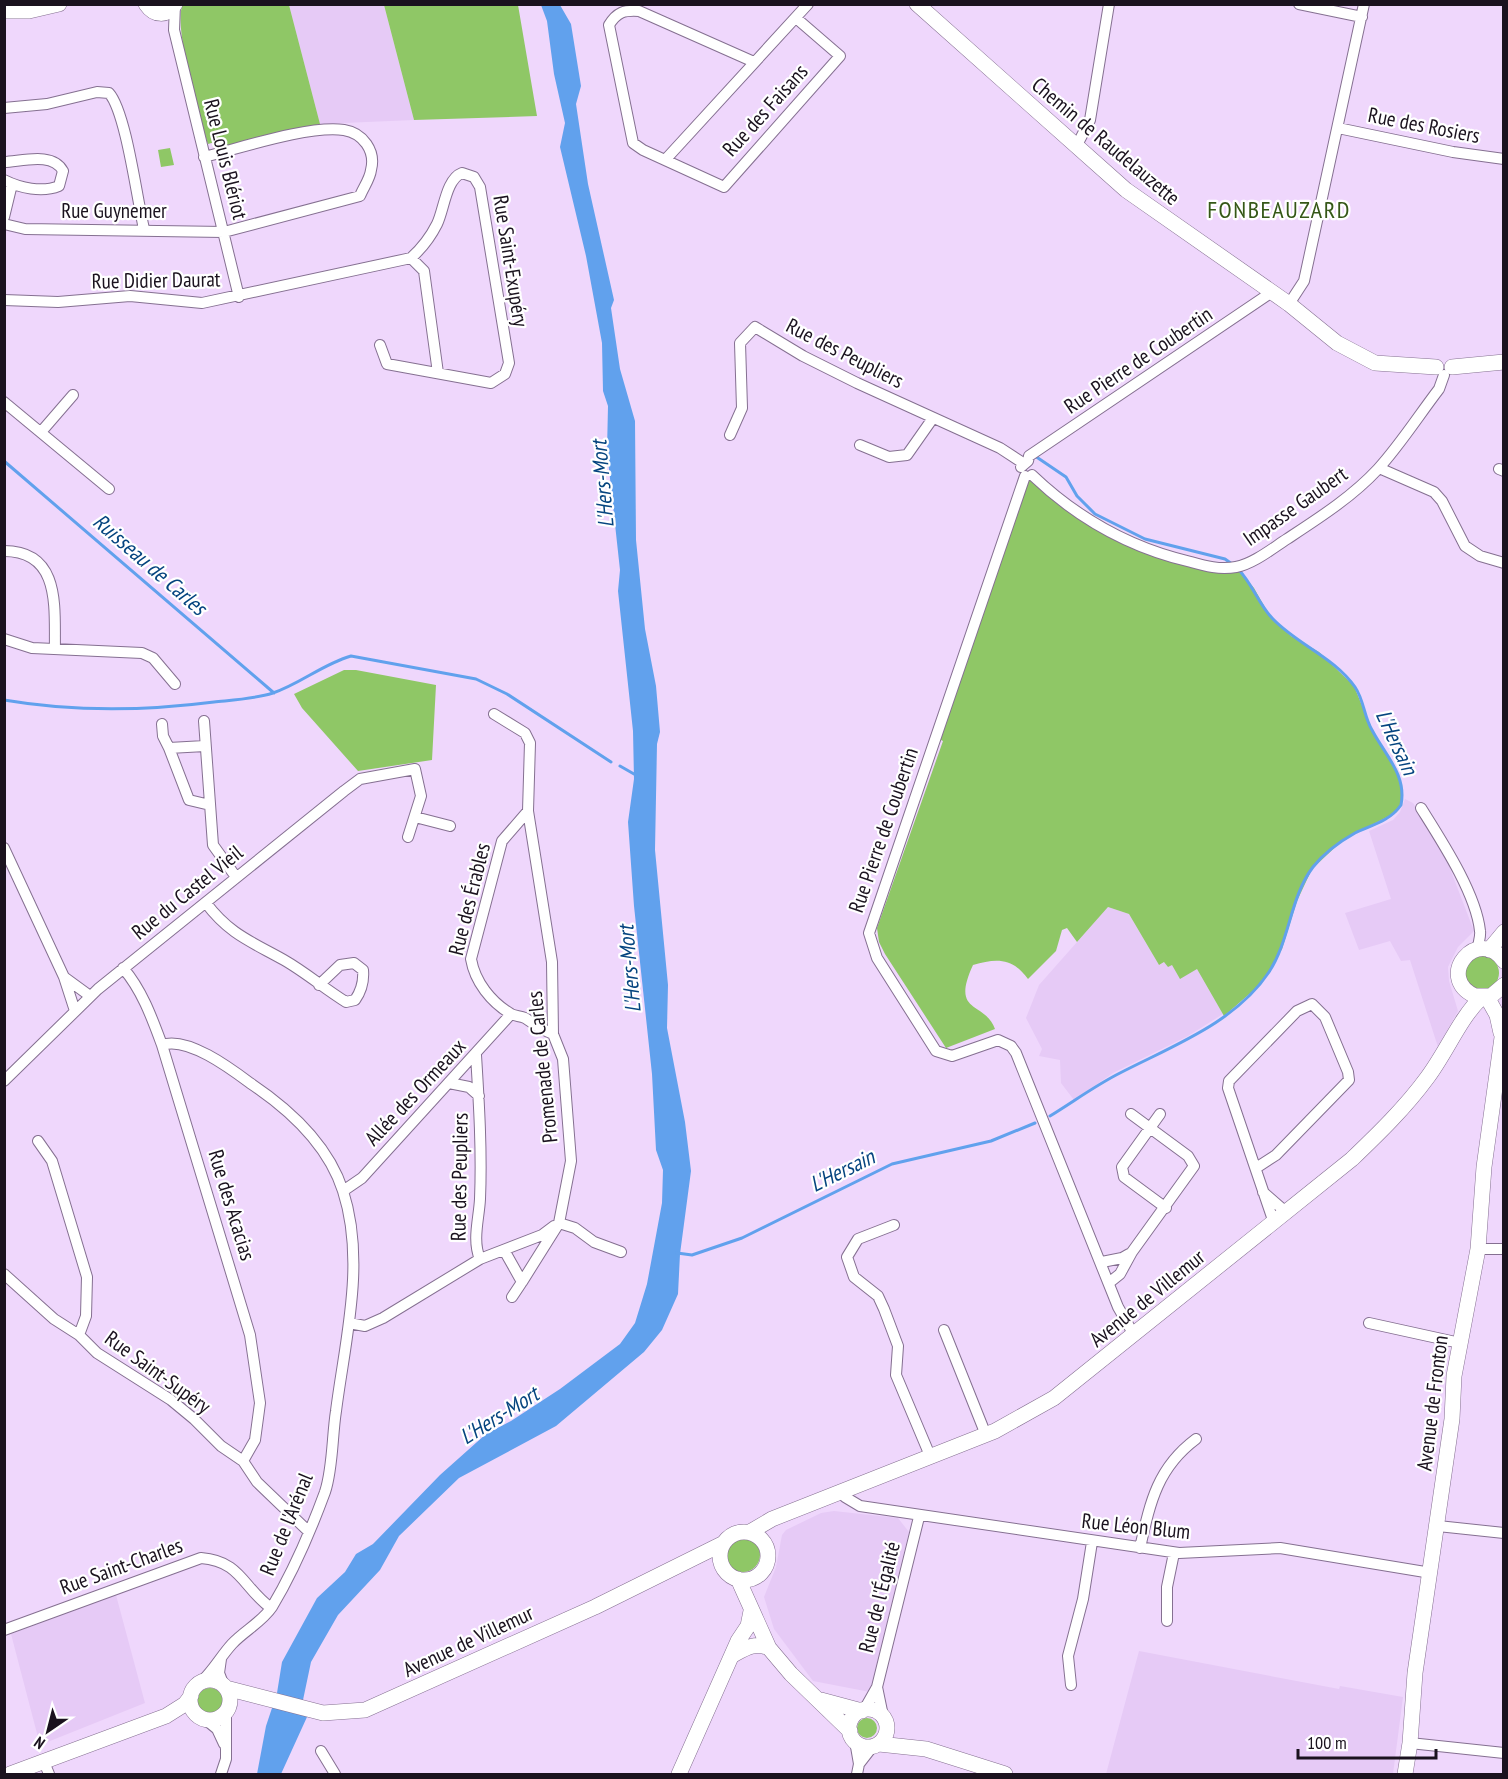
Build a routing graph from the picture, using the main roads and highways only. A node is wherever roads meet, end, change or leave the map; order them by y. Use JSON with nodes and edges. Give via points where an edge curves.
{"nodes":[{"id":1,"x":59,"y":4,"type":"edge"},
{"id":2,"x":175,"y":4,"type":"edge"},
{"id":3,"x":917,"y":4,"type":"edge"},
{"id":4,"x":151,"y":7,"type":"edge"},
{"id":5,"x":4,"y":11,"type":"edge"},
{"id":6,"x":1503,"y":362,"type":"edge"},
{"id":7,"x":1503,"y":932,"type":"edge"},
{"id":8,"x":1484,"y":950,"type":"junction"},
{"id":9,"x":1503,"y":961,"type":"edge"},
{"id":10,"x":1502,"y":987,"type":"edge"},
{"id":11,"x":1464,"y":989,"type":"junction"},
{"id":12,"x":1484,"y":997,"type":"junction"},
{"id":13,"x":1503,"y":1011,"type":"edge"},
{"id":14,"x":1466,"y":1015,"type":"junction"},
{"id":15,"x":1502,"y":1029,"type":"edge"},
{"id":16,"x":783,"y":1517,"type":"junction"},
{"id":17,"x":750,"y":1532,"type":"junction"},
{"id":18,"x":722,"y":1544,"type":"junction"},
{"id":19,"x":768,"y":1551,"type":"junction"},
{"id":20,"x":688,"y":1562,"type":"junction"},
{"id":21,"x":723,"y":1569,"type":"junction"},
{"id":22,"x":758,"y":1575,"type":"junction"},
{"id":23,"x":738,"y":1579,"type":"junction"},
{"id":24,"x":751,"y":1611,"type":"junction"},
{"id":25,"x":773,"y":1652,"type":"junction"},
{"id":26,"x":733,"y":1655,"type":"junction"},
{"id":27,"x":225,"y":1687,"type":"junction"},
{"id":28,"x":190,"y":1696,"type":"junction"},
{"id":29,"x":264,"y":1698,"type":"junction"},
{"id":30,"x":819,"y":1699,"type":"junction"},
{"id":31,"x":227,"y":1710,"type":"junction"},
{"id":32,"x":863,"y":1710,"type":"junction"},
{"id":33,"x":166,"y":1716,"type":"junction"},
{"id":34,"x":203,"y":1719,"type":"junction"},
{"id":35,"x":885,"y":1720,"type":"junction"},
{"id":36,"x":852,"y":1736,"type":"junction"},
{"id":37,"x":876,"y":1745,"type":"junction"},
{"id":38,"x":926,"y":1749,"type":"junction"},
{"id":39,"x":47,"y":1768,"type":"edge"},
{"id":40,"x":10,"y":1774,"type":"edge"},
{"id":41,"x":679,"y":1774,"type":"edge"},
{"id":42,"x":1005,"y":1774,"type":"edge"},
{"id":43,"x":1405,"y":1774,"type":"edge"}],
"edges":[{"from":1,"to":5,"type":"main road","via":[[29,11]]},
{"from":2,"to":4,"type":"main road","via":[[169,12]]},
{"from":3,"to":6,"type":"main road","name":"Chemin de Raudelauzette","via":[[1126,190],[1272,291],[1337,343],[1386,366],[1444,369]]},
{"from":7,"to":8,"type":"main road"},
{"from":8,"to":9,"type":"main road"},
{"from":8,"to":11,"type":"main road","via":[[1470,952],[1460,963],[1458,977]]},
{"from":10,"to":12,"type":"main road"},
{"from":10,"to":13,"type":"main road"},
{"from":11,"to":12,"type":"main road"},
{"from":11,"to":14,"type":"main road"},
{"from":12,"to":14,"type":"main road","name":"Avenue de Villemur"},
{"from":12,"to":15,"type":"main road","name":"Avenue de Fronton"},
{"from":14,"to":16,"type":"main road","name":"Avenue de Villemur","via":[[1426,1080],[1352,1160],[1054,1398],[986,1435]]},
{"from":15,"to":43,"type":"main road","name":"Avenue de Fronton","via":[[1478,1249],[1460,1343]]},
{"from":16,"to":17,"type":"main road","name":"Avenue de Villemur"},
{"from":16,"to":19,"type":"main road","via":[[772,1531]]},
{"from":17,"to":18,"type":"main road","via":[[737,1532]]},
{"from":17,"to":19,"type":"main road","via":[[759,1536]]},
{"from":18,"to":20,"type":"main road","name":"Avenue de Villemur"},
{"from":18,"to":21,"type":"main road","via":[[719,1556]]},
{"from":19,"to":22,"type":"main road","via":[[766,1565]]},
{"from":20,"to":21,"type":"main road"},
{"from":20,"to":29,"type":"main road","name":"Avenue de Villemur","via":[[381,1704],[355,1712],[323,1713]]},
{"from":21,"to":23,"type":"main road"},
{"from":22,"to":23,"type":"main road"},
{"from":22,"to":25,"type":"main road","via":[[755,1597]]},
{"from":23,"to":24,"type":"main road"},
{"from":24,"to":25,"type":"main road"},
{"from":24,"to":26,"type":"main road"},
{"from":25,"to":26,"type":"main road","via":[[762,1645],[749,1646]]},
{"from":25,"to":30,"type":"main road"},
{"from":26,"to":41,"type":"main road"},
{"from":27,"to":28,"type":"main road","via":[[213,1681],[201,1682]]},
{"from":27,"to":29,"type":"main road","name":"Avenue de Villemur"},
{"from":27,"to":31,"type":"main road","via":[[230,1700]]},
{"from":28,"to":33,"type":"main road"},
{"from":28,"to":34,"type":"main road","via":[[191,1706]]},
{"from":29,"to":31,"type":"main road"},
{"from":30,"to":32,"type":"main road"},
{"from":30,"to":36,"type":"main road"},
{"from":31,"to":34,"type":"main road","via":[[217,1719]]},
{"from":32,"to":35,"type":"main road","via":[[874,1710]]},
{"from":32,"to":36,"type":"main road","via":[[851,1721]]},
{"from":33,"to":34,"type":"main road"},
{"from":33,"to":39,"type":"main road"},
{"from":35,"to":37,"type":"main road","via":[[886,1735]]},
{"from":35,"to":38,"type":"main road","via":[[900,1735]]},
{"from":36,"to":37,"type":"main road","via":[[863,1746]]},
{"from":37,"to":38,"type":"main road"},
{"from":38,"to":42,"type":"main road"},
{"from":39,"to":40,"type":"main road"}]}
